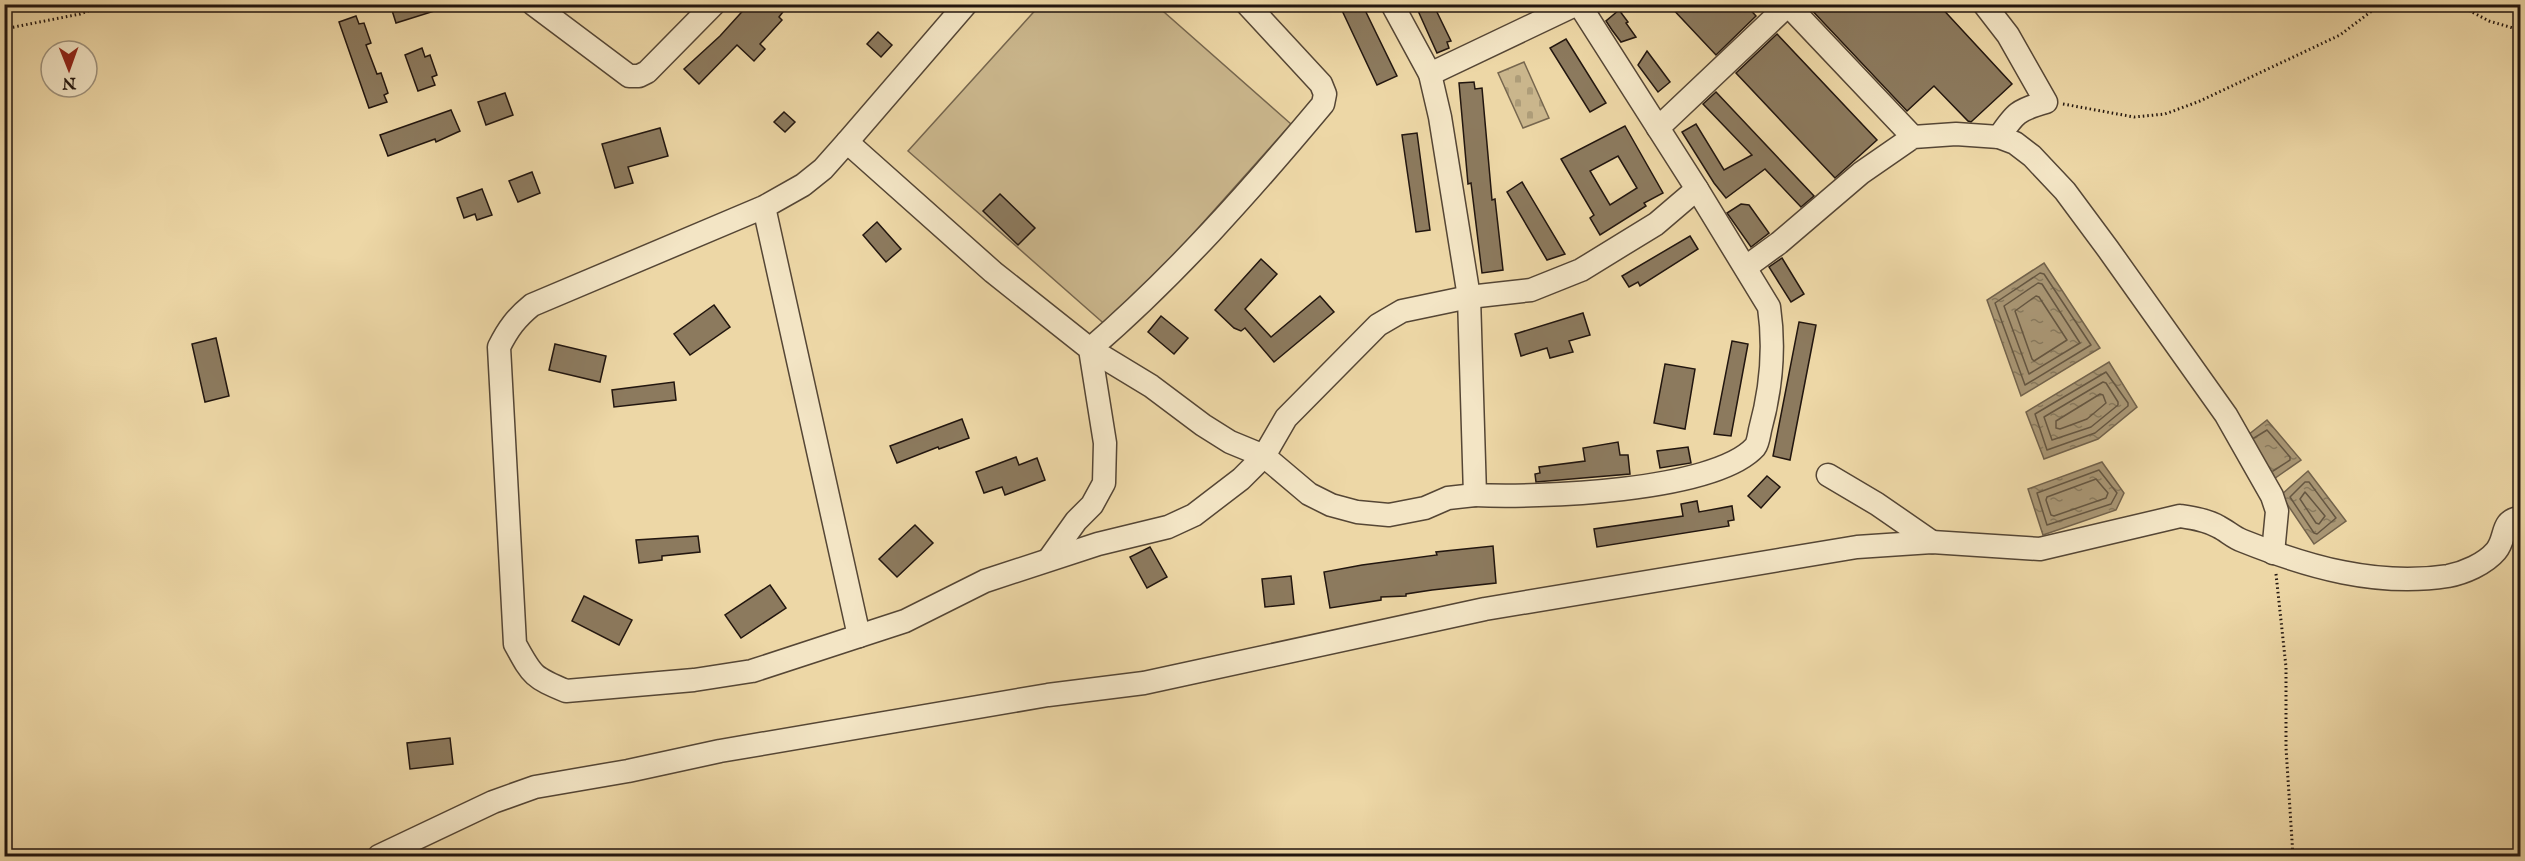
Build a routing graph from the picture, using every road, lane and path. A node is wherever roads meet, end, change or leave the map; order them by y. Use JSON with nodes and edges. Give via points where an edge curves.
{"nodes":[{"id":1,"x":12,"y":4,"type":"edge"},
{"id":2,"x":106,"y":4,"type":"edge"},
{"id":3,"x":533,"y":4,"type":"edge"},
{"id":4,"x":714,"y":4,"type":"edge"},
{"id":5,"x":966,"y":4,"type":"edge"},
{"id":6,"x":1247,"y":4,"type":"edge"},
{"id":7,"x":1392,"y":4,"type":"edge"},
{"id":8,"x":1578,"y":4,"type":"edge"},
{"id":9,"x":1984,"y":4,"type":"edge"},
{"id":10,"x":2381,"y":4,"type":"edge"},
{"id":11,"x":2457,"y":4,"type":"edge"},
{"id":12,"x":1787,"y":5,"type":"edge"},
{"id":13,"x":4,"y":12,"type":"edge"},
{"id":14,"x":4,"y":29,"type":"edge"},
{"id":15,"x":2520,"y":30,"type":"edge"},
{"id":16,"x":1430,"y":74,"type":"junction"},
{"id":17,"x":2046,"y":102,"type":"junction"},
{"id":18,"x":1658,"y":128,"type":"junction"},
{"id":19,"x":1913,"y":137,"type":"junction"},
{"id":20,"x":1999,"y":137,"type":"junction"},
{"id":21,"x":848,"y":142,"type":"junction"},
{"id":22,"x":1697,"y":189,"type":"junction"},
{"id":23,"x":764,"y":207,"type":"junction"},
{"id":24,"x":1746,"y":267,"type":"junction"},
{"id":25,"x":1469,"y":297,"type":"junction"},
{"id":26,"x":1090,"y":349,"type":"junction"},
{"id":27,"x":1264,"y":456,"type":"junction"},
{"id":28,"x":1828,"y":475,"type":"dead end"},
{"id":29,"x":1475,"y":495,"type":"junction"},
{"id":30,"x":2520,"y":518,"type":"edge"},
{"id":31,"x":1932,"y":542,"type":"junction"},
{"id":32,"x":2273,"y":553,"type":"junction"},
{"id":33,"x":1049,"y":559,"type":"junction"},
{"id":34,"x":859,"y":636,"type":"junction"},
{"id":35,"x":379,"y":856,"type":"edge"},
{"id":36,"x":2293,"y":856,"type":"edge"}],
"edges":[{"from":1,"to":13,"type":"path"},
{"from":2,"to":14,"type":"path","via":[[80,14]]},
{"from":3,"to":4,"type":"street","via":[[629,76],[647,72]]},
{"from":5,"to":21,"type":"street"},
{"from":6,"to":26,"type":"street","via":[[1321,84],[1323,104],[1256,183],[1124,321]]},
{"from":7,"to":16,"type":"street"},
{"from":8,"to":16,"type":"street"},
{"from":8,"to":18,"type":"street"},
{"from":9,"to":17,"type":"street","via":[[2008,35]]},
{"from":10,"to":17,"type":"path","via":[[2331,40],[2165,114],[2134,117]]},
{"from":11,"to":15,"type":"path","via":[[2489,21]]},
{"from":12,"to":18,"type":"street"},
{"from":12,"to":19,"type":"street"},
{"from":16,"to":25,"type":"street"},
{"from":17,"to":20,"type":"street","via":[[2013,116]]},
{"from":18,"to":22,"type":"street"},
{"from":19,"to":20,"type":"street"},
{"from":19,"to":24,"type":"street","via":[[1861,173]]},
{"from":20,"to":32,"type":"street","via":[[2032,156],[2065,191],[2226,415],[2277,510]]},
{"from":21,"to":23,"type":"street","via":[[823,169]]},
{"from":21,"to":26,"type":"street","via":[[993,272]]},
{"from":22,"to":24,"type":"street"},
{"from":22,"to":25,"type":"street","via":[[1656,224],[1581,270],[1531,290]]},
{"from":23,"to":34,"type":"street"},
{"from":23,"to":34,"type":"street","via":[[532,305],[508,329],[499,348],[514,644],[533,675],[566,691],[752,671]]},
{"from":24,"to":29,"type":"street","via":[[1769,308],[1772,330],[1770,381],[1756,446],[1735,462],[1678,479],[1563,495]]},
{"from":25,"to":27,"type":"street","via":[[1402,311],[1378,325],[1287,418]]},
{"from":25,"to":29,"type":"street"},
{"from":26,"to":27,"type":"street","via":[[1151,386],[1221,437]]},
{"from":26,"to":33,"type":"street","via":[[1105,443],[1104,483],[1092,505]]},
{"from":27,"to":29,"type":"street","via":[[1309,494],[1357,512],[1410,513],[1448,498]]},
{"from":27,"to":33,"type":"street","via":[[1194,516],[1168,527]]},
{"from":28,"to":31,"type":"street"},
{"from":30,"to":32,"type":"street","via":[[2509,520],[2502,542],[2488,558],[2462,573],[2434,578],[2354,576]]},
{"from":31,"to":32,"type":"street","via":[[2040,549],[2180,516],[2201,519]]},
{"from":31,"to":35,"type":"street","via":[[1857,547],[1485,609],[1144,683],[1048,695],[743,747],[535,787],[493,802]]},
{"from":32,"to":36,"type":"path","via":[[2286,677]]},
{"from":33,"to":34,"type":"street","via":[[985,581],[905,621]]}]}
